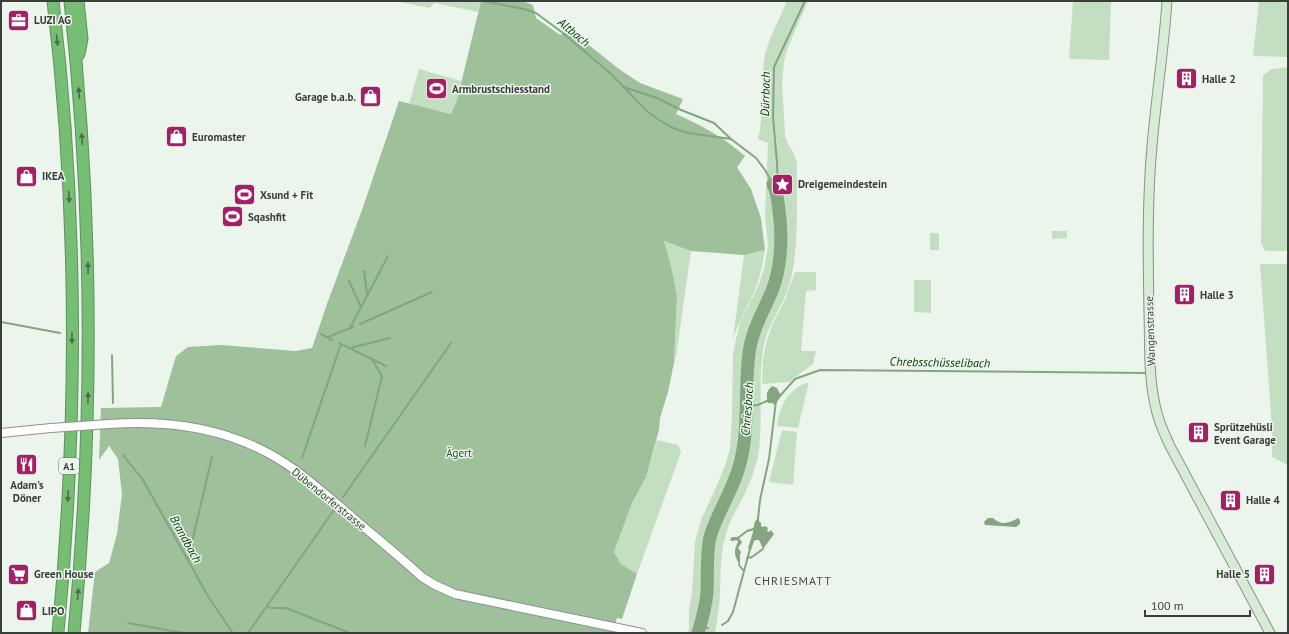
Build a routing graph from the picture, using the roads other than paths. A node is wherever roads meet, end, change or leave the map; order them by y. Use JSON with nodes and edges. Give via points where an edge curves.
{"nodes":[{"id":1,"x":53,"y":1,"type":"edge"},
{"id":2,"x":70,"y":1,"type":"edge"},
{"id":3,"x":78,"y":1,"type":"edge"},
{"id":4,"x":1167,"y":1,"type":"edge"},
{"id":5,"x":77,"y":68,"type":"junction"},
{"id":6,"x":1,"y":433,"type":"edge"},
{"id":7,"x":58,"y":633,"type":"edge"},
{"id":8,"x":74,"y":633,"type":"edge"},
{"id":9,"x":642,"y":633,"type":"edge"},
{"id":10,"x":1270,"y":633,"type":"edge"}],
"edges":[{"from":1,"to":7,"type":"highway","number":"A1","one_way":true,"via":[[67,164],[72,314],[70,457]]},
{"from":2,"to":5,"type":"highway","number":"A1"},
{"from":3,"to":5,"type":"highway","via":[[82,39]]},
{"from":4,"to":10,"type":"main road","name":"Wangenstrasse","via":[[1154,118],[1149,194],[1148,286],[1153,398],[1160,424],[1170,446]]},
{"from":8,"to":5,"type":"highway","number":"A1","one_way":true,"via":[[85,495],[88,343],[85,193]]},
{"from":6,"to":9,"type":"street","name":"Dübendorferstrasse","bridge":true,"via":[[154,422],[213,431],[265,451],[288,466],[434,585],[455,594]]}]}
